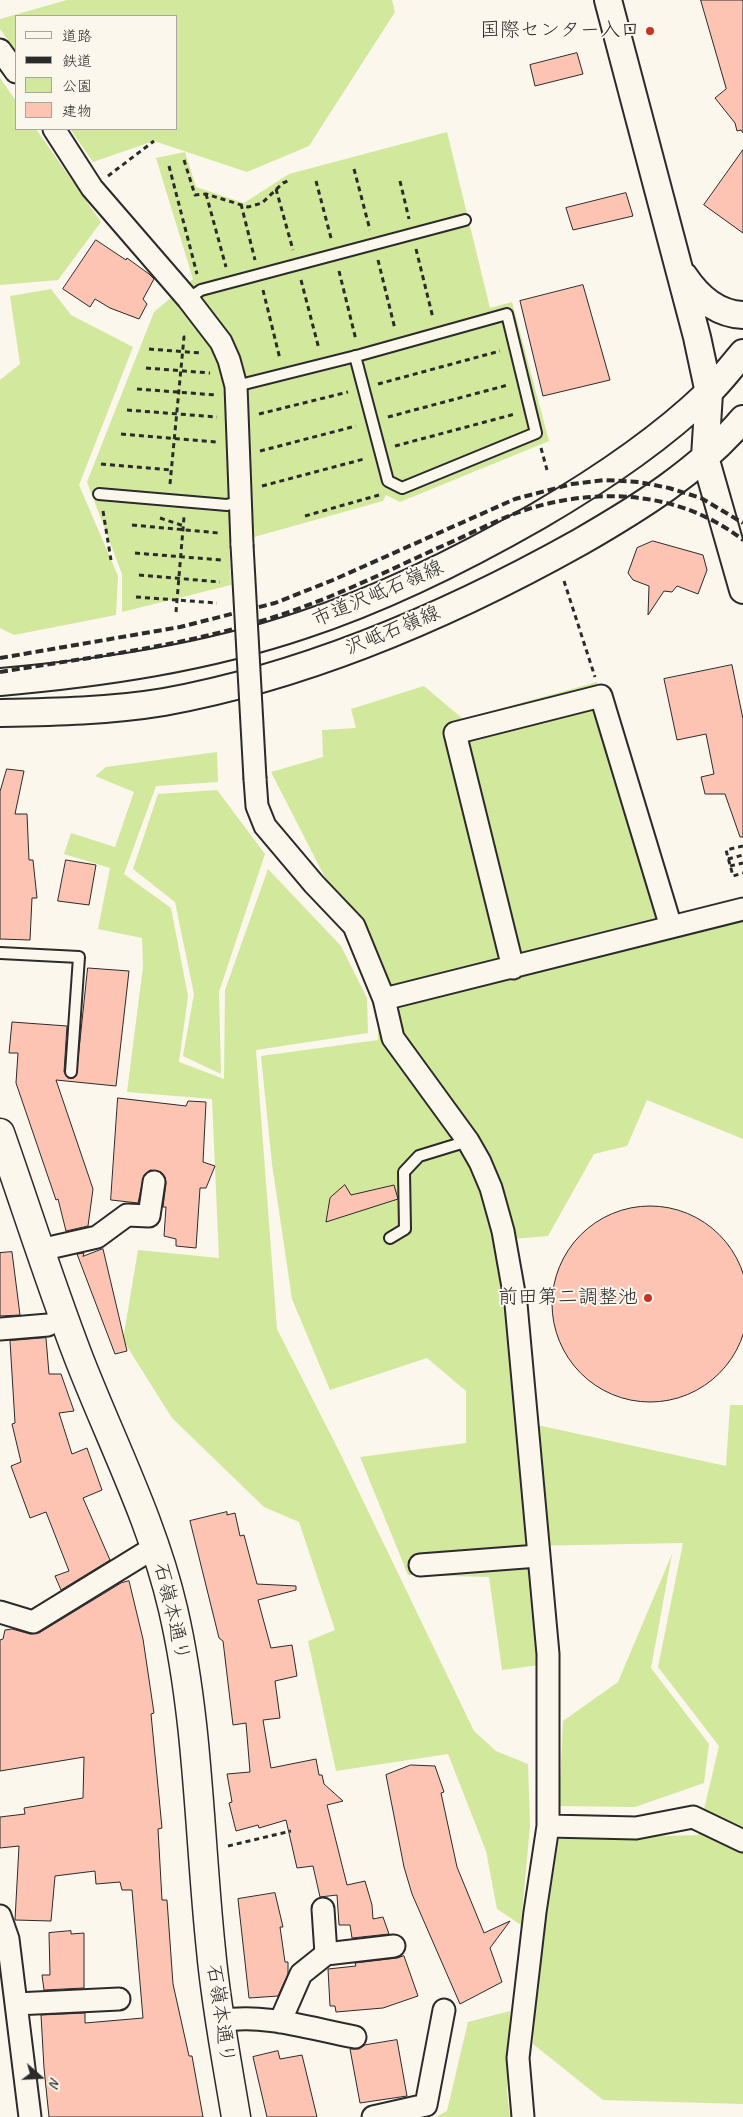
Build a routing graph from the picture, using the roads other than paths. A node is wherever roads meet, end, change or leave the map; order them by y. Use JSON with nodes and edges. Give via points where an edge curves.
{"nodes":[{"id":1,"x":608,"y":0,"type":"edge"},
{"id":2,"x":0,"y":50,"type":"edge"},
{"id":3,"x":15,"y":71,"type":"edge"},
{"id":4,"x":55,"y":130,"type":"edge"},
{"id":5,"x":465,"y":220,"type":"dead end"},
{"id":6,"x":681,"y":272,"type":"junction"},
{"id":7,"x":195,"y":294,"type":"junction"},
{"id":8,"x":743,"y":315,"type":"edge"},
{"id":9,"x":743,"y":354,"type":"edge"},
{"id":10,"x":355,"y":356,"type":"junction"},
{"id":11,"x":225,"y":385,"type":"junction"},
{"id":12,"x":709,"y":393,"type":"junction"},
{"id":13,"x":741,"y":429,"type":"edge"},
{"id":14,"x":705,"y":457,"type":"junction"},
{"id":15,"x":99,"y":494,"type":"road end"},
{"id":16,"x":240,"y":496,"type":"junction"},
{"id":17,"x":743,"y":590,"type":"edge"},
{"id":18,"x":0,"y":682,"type":"edge"},
{"id":19,"x":0,"y":713,"type":"edge"},
{"id":20,"x":743,"y":909,"type":"edge"},
{"id":21,"x":671,"y":927,"type":"junction"},
{"id":22,"x":0,"y":953,"type":"edge"},
{"id":23,"x":513,"y":968,"type":"junction"},
{"id":24,"x":384,"y":999,"type":"junction"},
{"id":25,"x":70,"y":1072,"type":"dead end"},
{"id":26,"x":0,"y":1133,"type":"edge"},
{"id":27,"x":468,"y":1141,"type":"junction"},
{"id":28,"x":154,"y":1182,"type":"dead end"},
{"id":29,"x":390,"y":1238,"type":"dead end"},
{"id":30,"x":40,"y":1250,"type":"junction"},
{"id":31,"x":48,"y":1325,"type":"dead end"},
{"id":32,"x":0,"y":1330,"type":"edge"},
{"id":33,"x":155,"y":1547,"type":"junction"},
{"id":34,"x":538,"y":1556,"type":"junction"},
{"id":35,"x":420,"y":1565,"type":"dead end"},
{"id":36,"x":0,"y":1612,"type":"edge"},
{"id":37,"x":548,"y":1826,"type":"junction"},
{"id":38,"x":743,"y":1841,"type":"edge"},
{"id":39,"x":323,"y":1909,"type":"dead end"},
{"id":40,"x":0,"y":1916,"type":"edge"},
{"id":41,"x":394,"y":1946,"type":"dead end"},
{"id":42,"x":326,"y":1954,"type":"junction"},
{"id":43,"x":6,"y":1982,"type":"edge"},
{"id":44,"x":118,"y":1999,"type":"dead end"},
{"id":45,"x":16,"y":2004,"type":"junction"},
{"id":46,"x":444,"y":2010,"type":"dead end"},
{"id":47,"x":220,"y":2021,"type":"junction"},
{"id":48,"x":280,"y":2022,"type":"junction"},
{"id":49,"x":355,"y":2037,"type":"dead end"},
{"id":50,"x":30,"y":2117,"type":"edge"},
{"id":51,"x":236,"y":2117,"type":"edge"},
{"id":52,"x":373,"y":2117,"type":"edge"},
{"id":53,"x":523,"y":2117,"type":"edge"}],
"edges":[{"from":1,"to":6,"type":"street"},
{"from":2,"to":3,"type":"street"},
{"from":4,"to":7,"type":"street","via":[[92,188]]},
{"from":5,"to":7,"type":"lane"},
{"from":6,"to":8,"type":"street","via":[[693,289],[715,307]]},
{"from":6,"to":12,"type":"street"},
{"from":7,"to":11,"type":"street","via":[[229,360]]},
{"from":9,"to":12,"type":"street","name":"市道沢岻石嶺線"},
{"from":10,"to":10,"type":"lane","via":[[507,314],[536,433],[402,488],[388,481]]},
{"from":10,"to":11,"type":"lane"},
{"from":11,"to":16,"type":"street"},
{"from":12,"to":13,"type":"street"},
{"from":12,"to":14,"type":"street"},
{"from":12,"to":18,"type":"street","name":"市道沢岻石嶺線","via":[[648,445],[557,504],[479,549],[352,608],[293,629],[180,658],[70,676]]},
{"from":13,"to":14,"type":"street","name":"沢岻石嶺線"},
{"from":14,"to":17,"type":"street"},
{"from":14,"to":19,"type":"street","name":"沢岻石嶺線","via":[[663,491],[553,557],[452,606],[348,650],[222,689],[163,702],[82,711]]},
{"from":15,"to":16,"type":"lane","via":[[227,505]]},
{"from":16,"to":24,"type":"street","bridge":true,"via":[[233,539],[257,806],[265,826],[354,926]]},
{"from":20,"to":21,"type":"street"},
{"from":21,"to":23,"type":"street"},
{"from":21,"to":23,"type":"street","via":[[601,696],[455,733]]},
{"from":22,"to":25,"type":"lane","via":[[79,957]]},
{"from":23,"to":24,"type":"street"},
{"from":24,"to":27,"type":"street","via":[[393,1038]]},
{"from":26,"to":30,"type":"main road","name":"石嶺本通り"},
{"from":27,"to":29,"type":"lane","via":[[419,1156],[404,1172],[405,1229]]},
{"from":27,"to":34,"type":"street","via":[[491,1188],[503,1231],[514,1295]]},
{"from":28,"to":30,"type":"street","via":[[149,1216],[127,1215],[97,1237]]},
{"from":30,"to":33,"type":"main road","name":"石嶺本通り","via":[[77,1354]]},
{"from":31,"to":32,"type":"street"},
{"from":33,"to":36,"type":"street","via":[[33,1622]]},
{"from":33,"to":47,"type":"main road","name":"石嶺本通り","via":[[174,1613],[186,1688]]},
{"from":34,"to":35,"type":"street"},
{"from":34,"to":37,"type":"street","via":[[548,1654]]},
{"from":37,"to":38,"type":"street","via":[[636,1828],[693,1817]]},
{"from":37,"to":53,"type":"street","via":[[518,2058]]},
{"from":39,"to":42,"type":"street"},
{"from":40,"to":43,"type":"street","via":[[8,1938]]},
{"from":41,"to":42,"type":"street"},
{"from":42,"to":48,"type":"street","via":[[301,1974]]},
{"from":43,"to":45,"type":"street"},
{"from":44,"to":45,"type":"street"},
{"from":45,"to":50,"type":"street"},
{"from":46,"to":52,"type":"street","via":[[426,2105]]},
{"from":47,"to":48,"type":"street","via":[[237,2018]]},
{"from":47,"to":51,"type":"main road","name":"石嶺本通り"},
{"from":48,"to":49,"type":"street"}]}
